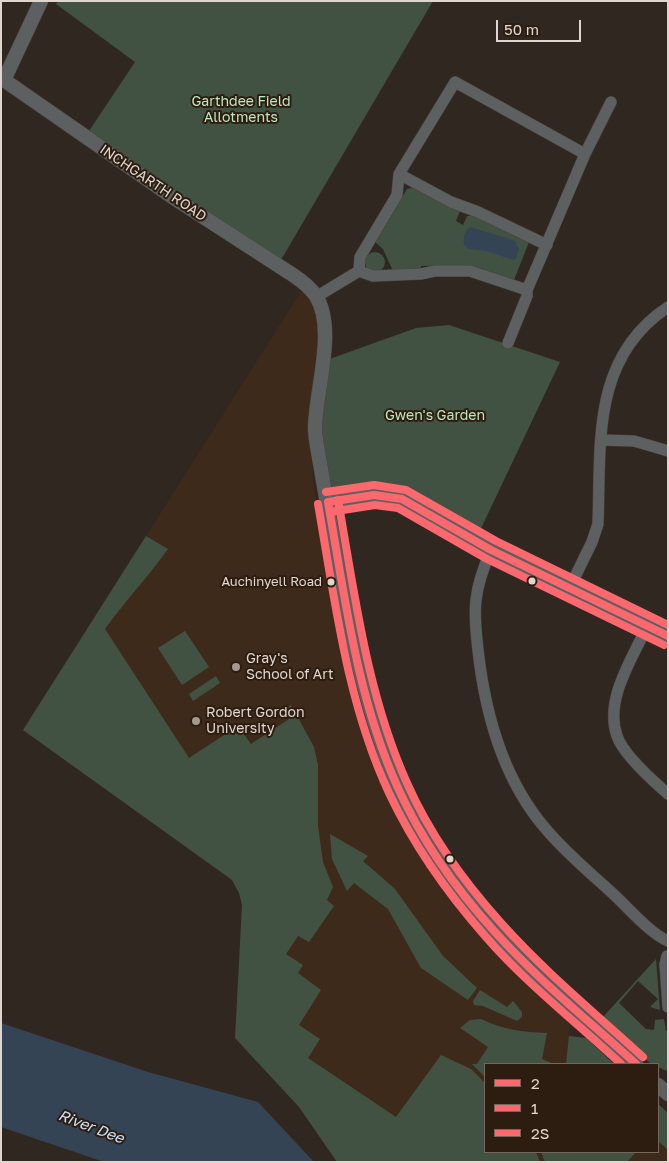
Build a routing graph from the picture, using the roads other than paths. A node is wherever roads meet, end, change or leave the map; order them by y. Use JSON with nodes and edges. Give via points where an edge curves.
{"nodes":[{"id":1,"x":41,"y":1,"type":"edge"},
{"id":2,"x":3,"y":79,"type":"edge"},
{"id":3,"x":611,"y":102,"type":"dead end"},
{"id":4,"x":585,"y":154,"type":"junction"},
{"id":5,"x":399,"y":174,"type":"junction"},
{"id":6,"x":547,"y":245,"type":"junction"},
{"id":7,"x":359,"y":271,"type":"junction"},
{"id":8,"x":527,"y":290,"type":"junction"},
{"id":9,"x":316,"y":297,"type":"junction"},
{"id":10,"x":668,"y":307,"type":"edge"},
{"id":11,"x":508,"y":343,"type":"dead end"},
{"id":12,"x":601,"y":440,"type":"junction"},
{"id":13,"x":668,"y":451,"type":"edge"},
{"id":14,"x":328,"y":502,"type":"junction"},
{"id":15,"x":491,"y":550,"type":"junction"},
{"id":16,"x":570,"y":587,"type":"junction"},
{"id":17,"x":647,"y":626,"type":"junction"},
{"id":18,"x":668,"y":636,"type":"edge"},
{"id":19,"x":668,"y":794,"type":"edge"},
{"id":20,"x":668,"y":940,"type":"edge"},
{"id":21,"x":668,"y":955,"type":"edge"},
{"id":22,"x":668,"y":1007,"type":"edge"},
{"id":23,"x":635,"y":1063,"type":"edge"}],
"edges":[{"from":1,"to":2,"type":"street"},
{"from":2,"to":9,"type":"street","name":"INCHGARTH ROAD","via":[[174,198],[306,284]]},
{"from":3,"to":4,"type":"street"},
{"from":4,"to":5,"type":"street","via":[[456,82]]},
{"from":4,"to":6,"type":"street"},
{"from":5,"to":6,"type":"street","via":[[451,202]]},
{"from":5,"to":7,"type":"street","via":[[397,195],[360,257]]},
{"from":6,"to":8,"type":"street"},
{"from":7,"to":8,"type":"street","via":[[373,276],[421,274],[435,270],[470,272]]},
{"from":7,"to":9,"type":"street"},
{"from":8,"to":11,"type":"street"},
{"from":9,"to":14,"type":"street","via":[[323,327],[324,361],[315,430]]},
{"from":10,"to":12,"type":"street","via":[[641,329],[614,369],[602,409]]},
{"from":12,"to":13,"type":"street","via":[[634,441]]},
{"from":12,"to":16,"type":"street","via":[[598,524]]},
{"from":14,"to":15,"type":"street","via":[[389,494]]},
{"from":14,"to":23,"type":"street","via":[[352,630],[374,720],[395,780],[414,818],[459,887],[495,932]]},
{"from":15,"to":16,"type":"street"},
{"from":15,"to":20,"type":"street","via":[[476,600],[476,632],[487,709],[508,769],[544,827],[620,900]]},
{"from":16,"to":17,"type":"street"},
{"from":17,"to":18,"type":"street"},
{"from":17,"to":19,"type":"street","via":[[616,694],[614,724],[617,738],[626,751]]},
{"from":21,"to":22,"type":"street","via":[[665,964]]}]}
